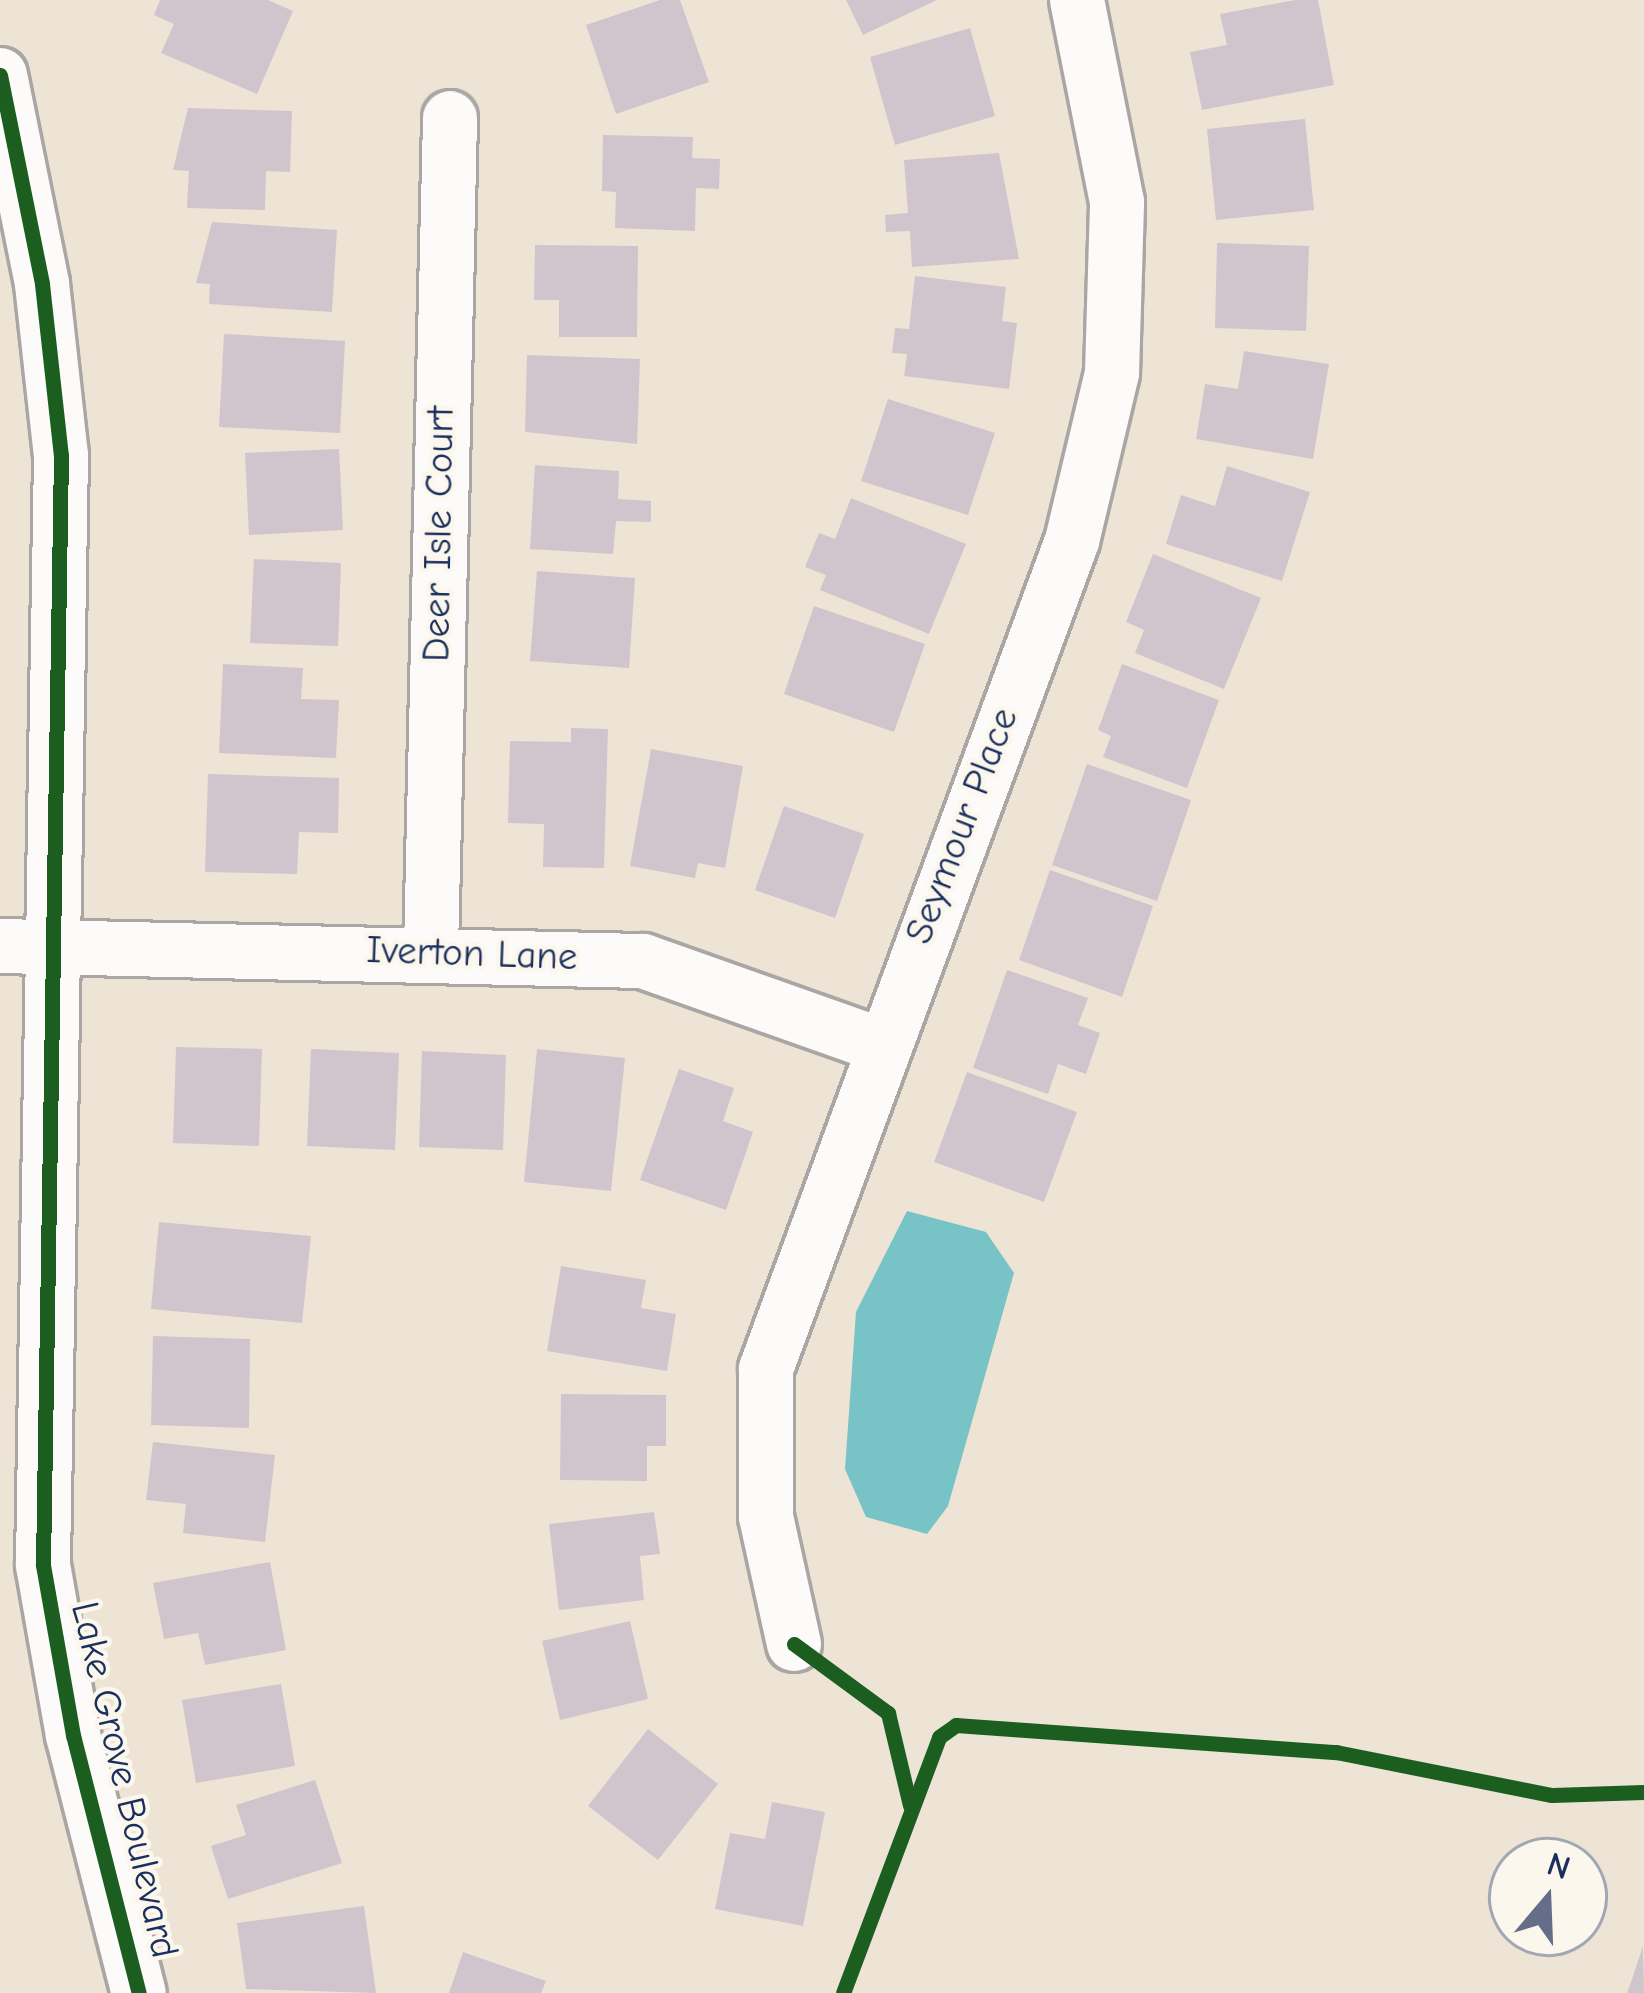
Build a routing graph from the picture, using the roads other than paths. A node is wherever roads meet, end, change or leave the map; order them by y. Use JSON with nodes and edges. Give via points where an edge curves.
{"nodes":[{"id":1,"x":1076,"y":0,"type":"edge"},
{"id":2,"x":2,"y":92,"type":"edge"},
{"id":3,"x":450,"y":118,"type":"dead end"},
{"id":4,"x":26,"y":947,"type":"edge"},
{"id":5,"x":431,"y":950,"type":"junction"},
{"id":6,"x":878,"y":1044,"type":"junction"},
{"id":7,"x":794,"y":1644,"type":"dead end"},
{"id":8,"x":139,"y":1993,"type":"edge"}],
"edges":[{"from":1,"to":6,"type":"street","name":"Seymour Place","via":[[1117,202],[1112,373],[1072,541]]},
{"from":2,"to":4,"type":"street","name":"Lake Grove Boulevard","via":[[61,455]]},
{"from":3,"to":5,"type":"street","name":"Deer Isle Court"},
{"from":4,"to":5,"type":"street","name":"Iverton Lane"},
{"from":4,"to":8,"type":"street","name":"Lake Grove Boulevard","via":[[43,1565],[73,1735]]},
{"from":5,"to":6,"type":"street","name":"Iverton Lane","via":[[662,965]]},
{"from":6,"to":7,"type":"street","name":"Seymour Place","via":[[766,1369],[766,1516]]}]}
